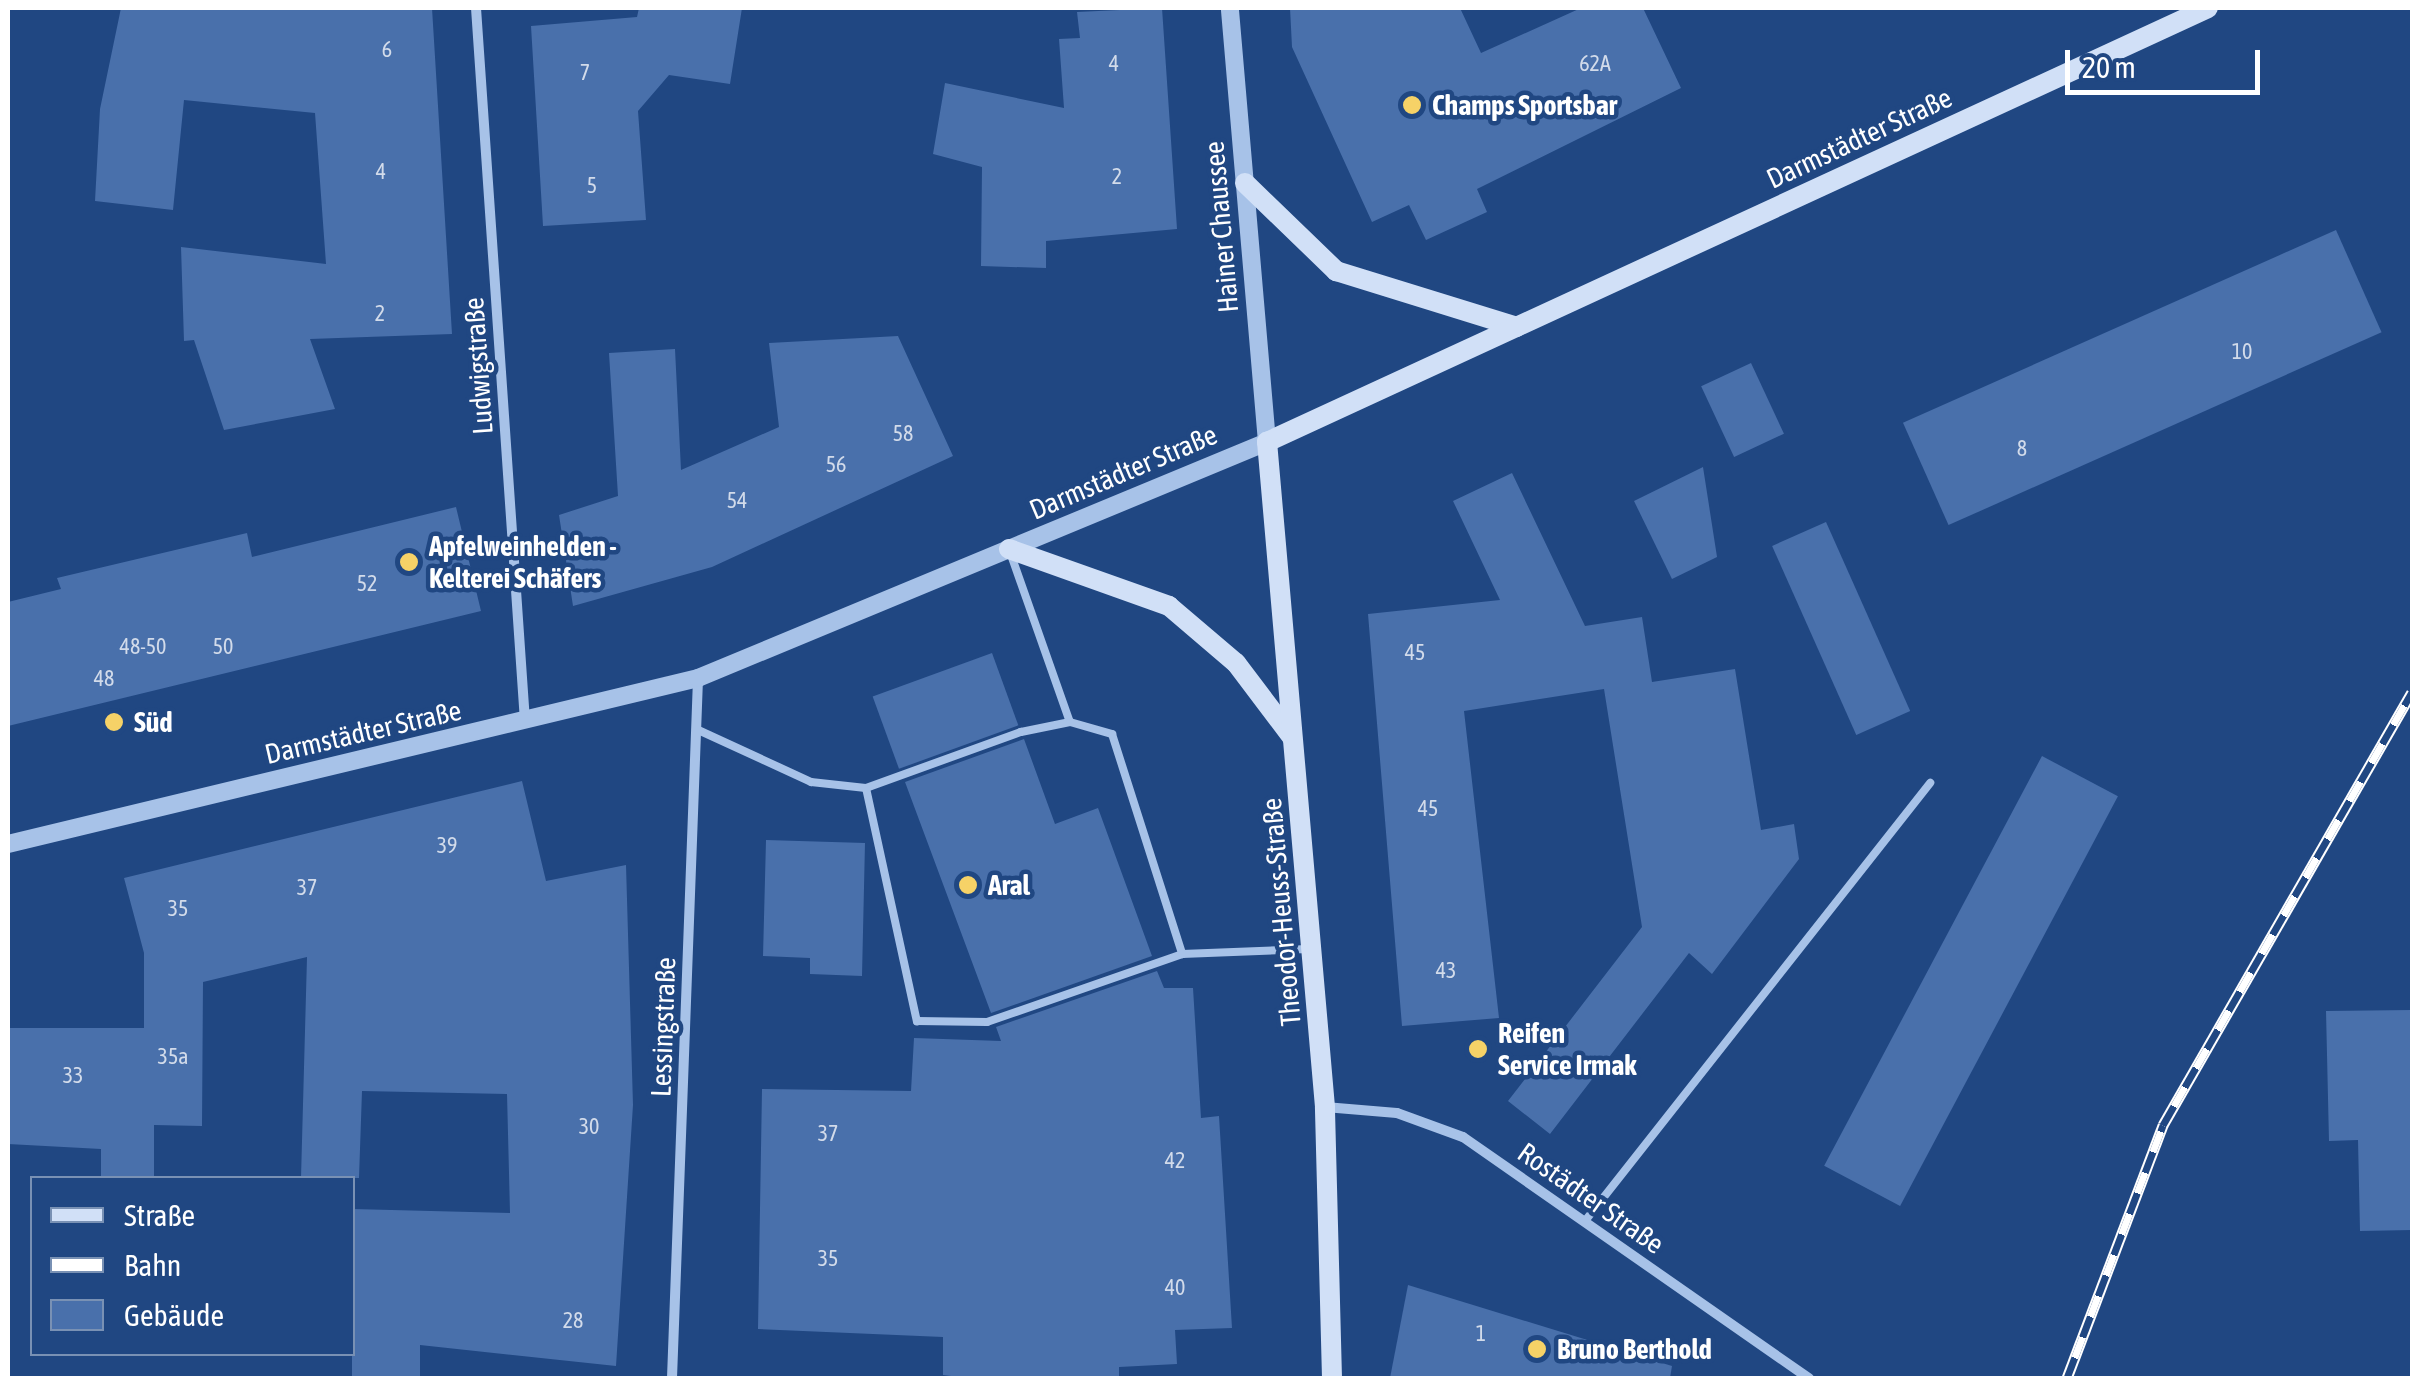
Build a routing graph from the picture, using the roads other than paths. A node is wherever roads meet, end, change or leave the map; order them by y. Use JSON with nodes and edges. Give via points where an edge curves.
{"nodes":[{"id":1,"x":476,"y":8,"type":"edge"},
{"id":2,"x":1230,"y":8,"type":"edge"},
{"id":3,"x":2208,"y":8,"type":"edge"},
{"id":4,"x":1245,"y":183,"type":"junction"},
{"id":5,"x":1517,"y":326,"type":"junction"},
{"id":6,"x":1267,"y":442,"type":"junction"},
{"id":7,"x":1009,"y":549,"type":"junction"},
{"id":8,"x":698,"y":678,"type":"junction"},
{"id":9,"x":525,"y":722,"type":"junction"},
{"id":10,"x":1070,"y":722,"type":"junction"},
{"id":11,"x":696,"y":728,"type":"junction"},
{"id":12,"x":1293,"y":738,"type":"junction"},
{"id":13,"x":1930,"y":782,"type":"dead end"},
{"id":14,"x":866,"y":788,"type":"junction"},
{"id":15,"x":8,"y":844,"type":"edge"},
{"id":16,"x":1311,"y":949,"type":"junction"},
{"id":17,"x":1182,"y":954,"type":"junction"},
{"id":18,"x":1326,"y":1107,"type":"junction"},
{"id":19,"x":1585,"y":1221,"type":"junction"},
{"id":20,"x":672,"y":1378,"type":"edge"},
{"id":21,"x":1332,"y":1378,"type":"edge"},
{"id":22,"x":1810,"y":1378,"type":"edge"}],
"edges":[{"from":1,"to":9,"type":"street","name":"Ludwigstraße"},
{"from":2,"to":4,"type":"street","name":"Hainer Chaussee"},
{"from":3,"to":5,"type":"main road","name":"Darmstädter Straße"},
{"from":4,"to":5,"type":"main road","via":[[1336,272]]},
{"from":4,"to":6,"type":"street","name":"Hainer Chaussee"},
{"from":5,"to":6,"type":"main road","name":"Darmstädter Straße"},
{"from":6,"to":7,"type":"street","name":"Darmstädter Straße"},
{"from":6,"to":12,"type":"main road","name":"Theodor-Heuss-Straße"},
{"from":7,"to":8,"type":"street","name":"Darmstädter Straße"},
{"from":7,"to":10,"type":"lane"},
{"from":7,"to":12,"type":"main road","via":[[1169,606],[1236,663]]},
{"from":8,"to":9,"type":"street","name":"Darmstädter Straße"},
{"from":8,"to":11,"type":"street","name":"Lessingstraße"},
{"from":9,"to":15,"type":"street","name":"Darmstädter Straße"},
{"from":10,"to":14,"type":"lane"},
{"from":10,"to":17,"type":"lane","via":[[1112,734]]},
{"from":11,"to":14,"type":"lane","via":[[811,782]]},
{"from":11,"to":20,"type":"street","name":"Lessingstraße"},
{"from":12,"to":16,"type":"main road","name":"Theodor-Heuss-Straße"},
{"from":13,"to":19,"type":"lane"},
{"from":14,"to":17,"type":"lane","via":[[917,1021],[987,1022]]},
{"from":16,"to":17,"type":"lane"},
{"from":16,"to":18,"type":"main road","name":"Theodor-Heuss-Straße"},
{"from":18,"to":19,"type":"street","name":"Rostädter Straße","via":[[1397,1112],[1464,1137]]},
{"from":18,"to":21,"type":"main road","name":"Theodor-Heuss-Straße"},
{"from":19,"to":22,"type":"street","name":"Rostädter Straße"}]}
